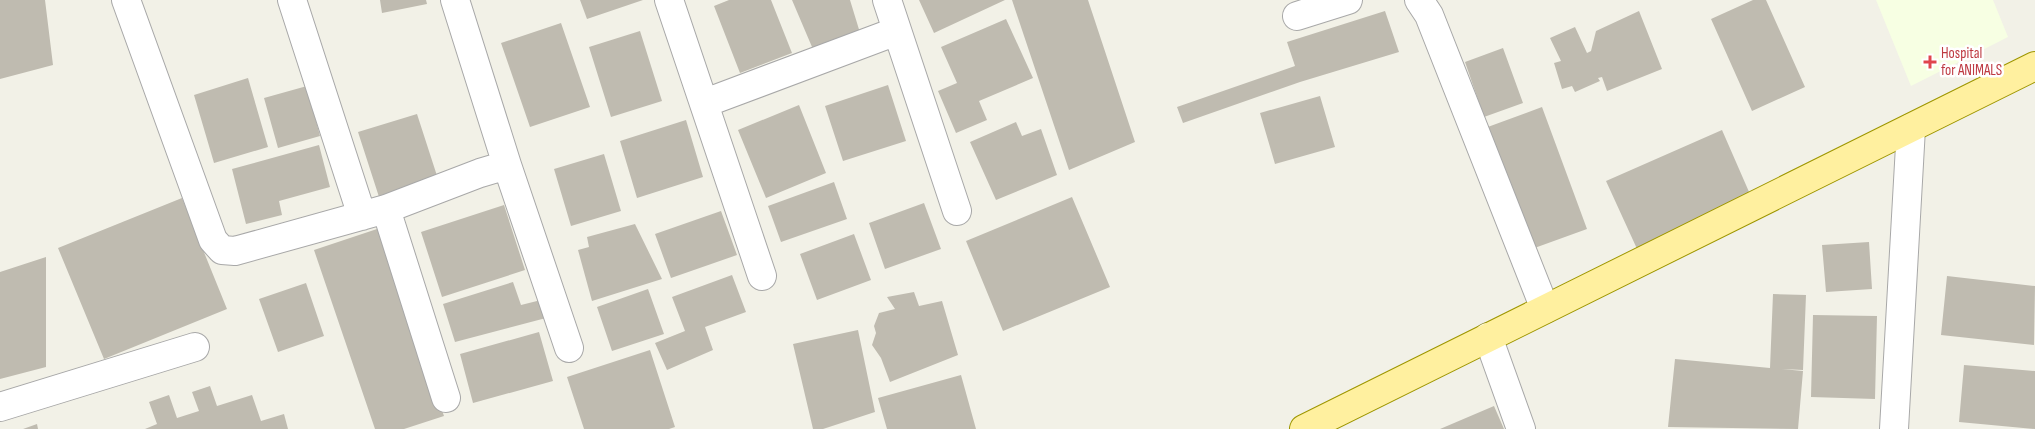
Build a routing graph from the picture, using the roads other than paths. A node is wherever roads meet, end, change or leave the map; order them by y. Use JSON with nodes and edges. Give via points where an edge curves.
{"nodes":[{"id":1,"x":126,"y":0,"type":"edge"},
{"id":2,"x":292,"y":0,"type":"edge"},
{"id":3,"x":455,"y":0,"type":"edge"},
{"id":4,"x":669,"y":0,"type":"edge"},
{"id":5,"x":887,"y":0,"type":"edge"},
{"id":6,"x":1348,"y":0,"type":"edge"},
{"id":7,"x":1419,"y":0,"type":"edge"},
{"id":8,"x":1297,"y":16,"type":"dead end"},
{"id":9,"x":897,"y":31,"type":"junction"},
{"id":10,"x":2035,"y":66,"type":"edge"},
{"id":11,"x":705,"y":103,"type":"junction"},
{"id":12,"x":1911,"y":128,"type":"junction"},
{"id":13,"x":507,"y":165,"type":"junction"},
{"id":14,"x":957,"y":211,"type":"dead end"},
{"id":15,"x":374,"y":212,"type":"junction"},
{"id":16,"x":762,"y":276,"type":"dead end"},
{"id":17,"x":1545,"y":309,"type":"junction"},
{"id":18,"x":1488,"y":337,"type":"junction"},
{"id":19,"x":195,"y":347,"type":"dead end"},
{"id":20,"x":569,"y":348,"type":"dead end"},
{"id":21,"x":446,"y":398,"type":"dead end"},
{"id":22,"x":0,"y":407,"type":"edge"},
{"id":23,"x":1304,"y":429,"type":"edge"},
{"id":24,"x":1520,"y":429,"type":"edge"},
{"id":25,"x":1894,"y":429,"type":"edge"}],
"edges":[{"from":1,"to":15,"type":"street","via":[[213,240],[222,250],[235,252]]},
{"from":2,"to":15,"type":"street"},
{"from":3,"to":13,"type":"street"},
{"from":4,"to":11,"type":"street"},
{"from":5,"to":9,"type":"street"},
{"from":6,"to":8,"type":"street"},
{"from":7,"to":17,"type":"street","via":[[1429,15]]},
{"from":9,"to":11,"type":"street"},
{"from":9,"to":14,"type":"street"},
{"from":10,"to":12,"type":"main road"},
{"from":11,"to":16,"type":"street"},
{"from":12,"to":17,"type":"main road"},
{"from":12,"to":25,"type":"street"},
{"from":13,"to":15,"type":"street"},
{"from":13,"to":20,"type":"street"},
{"from":15,"to":21,"type":"street"},
{"from":17,"to":18,"type":"main road"},
{"from":18,"to":23,"type":"main road"},
{"from":18,"to":24,"type":"street"},
{"from":19,"to":22,"type":"street"}]}
